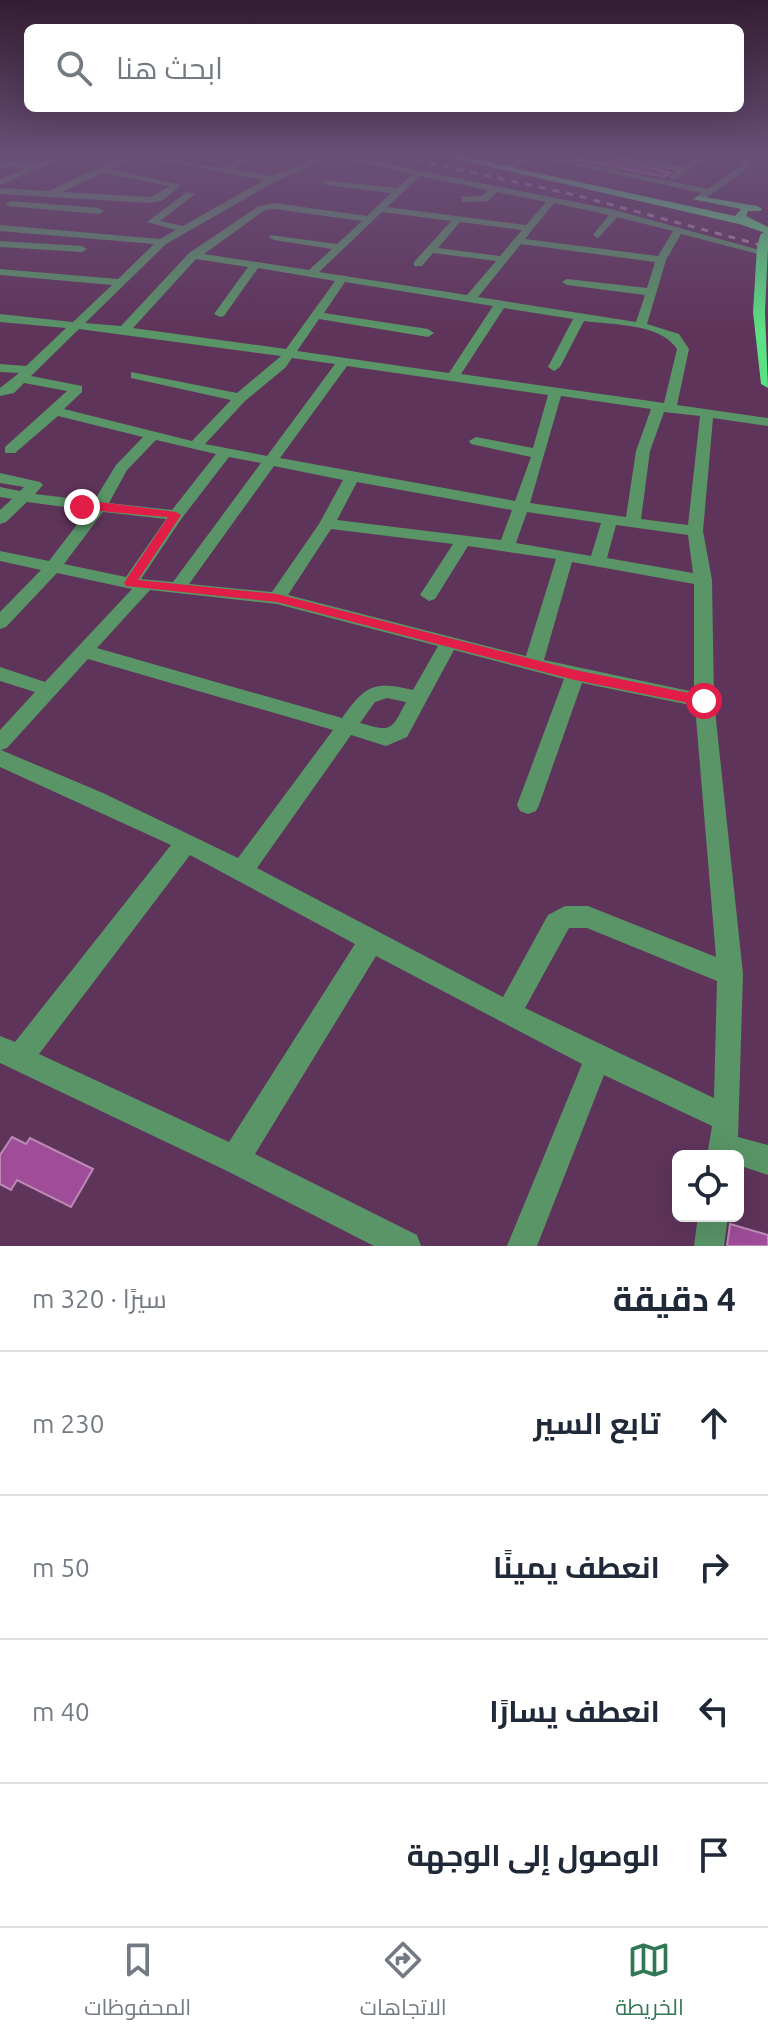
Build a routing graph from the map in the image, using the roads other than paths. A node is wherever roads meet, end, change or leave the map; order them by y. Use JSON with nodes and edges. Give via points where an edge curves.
{"nodes":[{"id":1,"x":95,"y":215,"type":"edge"},
{"id":2,"x":163,"y":215,"type":"edge"},
{"id":3,"x":208,"y":215,"type":"edge"},
{"id":4,"x":253,"y":215,"type":"edge"},
{"id":5,"x":338,"y":215,"type":"edge"},
{"id":6,"x":373,"y":215,"type":"edge"},
{"id":7,"x":428,"y":215,"type":"edge"},
{"id":8,"x":539,"y":215,"type":"edge"},
{"id":9,"x":613,"y":215,"type":"edge"},
{"id":10,"x":624,"y":215,"type":"edge"},
{"id":11,"x":717,"y":215,"type":"edge"},
{"id":12,"x":741,"y":215,"type":"edge"},
{"id":13,"x":0,"y":218,"type":"edge"},
{"id":14,"x":368,"y":219,"type":"junction"},
{"id":15,"x":458,"y":219,"type":"junction"},
{"id":16,"x":742,"y":221,"type":"junction"},
{"id":17,"x":84,"y":225,"type":"junction"},
{"id":18,"x":0,"y":228,"type":"edge"},
{"id":19,"x":528,"y":228,"type":"junction"},
{"id":20,"x":184,"y":229,"type":"junction"},
{"id":21,"x":679,"y":229,"type":"junction"},
{"id":22,"x":72,"y":233,"type":"junction"},
{"id":23,"x":598,"y":235,"type":"dead end"},
{"id":24,"x":101,"y":236,"type":"junction"},
{"id":25,"x":274,"y":237,"type":"dead end"},
{"id":26,"x":764,"y":240,"type":"edge"},
{"id":27,"x":518,"y":241,"type":"junction"},
{"id":28,"x":162,"y":242,"type":"junction"},
{"id":29,"x":0,"y":244,"type":"edge"},
{"id":30,"x":339,"y":247,"type":"junction"},
{"id":31,"x":82,"y":249,"type":"junction"},
{"id":32,"x":431,"y":250,"type":"junction"},
{"id":33,"x":193,"y":255,"type":"junction"},
{"id":34,"x":0,"y":256,"type":"edge"},
{"id":35,"x":503,"y":259,"type":"junction"},
{"id":36,"x":661,"y":260,"type":"junction"},
{"id":37,"x":66,"y":261,"type":"junction"},
{"id":38,"x":418,"y":264,"type":"dead end"},
{"id":39,"x":254,"y":266,"type":"junction"},
{"id":40,"x":0,"y":272,"type":"edge"},
{"id":41,"x":310,"y":275,"type":"junction"},
{"id":42,"x":47,"y":276,"type":"junction"},
{"id":43,"x":341,"y":280,"type":"junction"},
{"id":44,"x":120,"y":282,"type":"junction"},
{"id":45,"x":567,"y":282,"type":"dead end"},
{"id":46,"x":650,"y":292,"type":"junction"},
{"id":47,"x":470,"y":299,"type":"junction"},
{"id":48,"x":500,"y":305,"type":"junction"},
{"id":49,"x":220,"y":314,"type":"dead end"},
{"id":50,"x":317,"y":315,"type":"junction"},
{"id":51,"x":580,"y":316,"type":"junction"},
{"id":52,"x":0,"y":318,"type":"edge"},
{"id":53,"x":78,"y":325,"type":"junction"},
{"id":54,"x":641,"y":325,"type":"junction"},
{"id":55,"x":124,"y":330,"type":"junction"},
{"id":56,"x":428,"y":333,"type":"dead end"},
{"id":57,"x":286,"y":354,"type":"junction"},
{"id":58,"x":343,"y":362,"type":"junction"},
{"id":59,"x":554,"y":367,"type":"dead end"},
{"id":60,"x":0,"y":368,"type":"edge"},
{"id":61,"x":24,"y":374,"type":"junction"},
{"id":62,"x":136,"y":375,"type":"dead end"},
{"id":63,"x":452,"y":378,"type":"junction"},
{"id":64,"x":768,"y":384,"type":"edge"},
{"id":65,"x":0,"y":392,"type":"edge"},
{"id":66,"x":555,"y":393,"type":"junction"},
{"id":67,"x":240,"y":398,"type":"junction"},
{"id":68,"x":664,"y":408,"type":"junction"},
{"id":69,"x":55,"y":411,"type":"junction"},
{"id":70,"x":707,"y":414,"type":"junction"},
{"id":71,"x":768,"y":422,"type":"edge"},
{"id":72,"x":152,"y":436,"type":"junction"},
{"id":73,"x":476,"y":441,"type":"dead end"},
{"id":74,"x":195,"y":446,"type":"junction"},
{"id":75,"x":10,"y":450,"type":"dead end"},
{"id":76,"x":225,"y":452,"type":"junction"},
{"id":77,"x":539,"y":454,"type":"junction"},
{"id":78,"x":271,"y":461,"type":"junction"},
{"id":79,"x":352,"y":477,"type":"junction"},
{"id":80,"x":0,"y":478,"type":"edge"},
{"id":81,"x":0,"y":492,"type":"edge"},
{"id":82,"x":22,"y":497,"type":"junction"},
{"id":83,"x":100,"y":505,"type":"junction"},
{"id":84,"x":520,"y":506,"type":"junction"},
{"id":85,"x":176,"y":515,"type":"junction"},
{"id":86,"x":610,"y":518,"type":"junction"},
{"id":87,"x":0,"y":519,"type":"edge"},
{"id":88,"x":633,"y":521,"type":"junction"},
{"id":89,"x":327,"y":524,"type":"junction"},
{"id":90,"x":695,"y":531,"type":"junction"},
{"id":91,"x":464,"y":540,"type":"junction"},
{"id":92,"x":507,"y":546,"type":"junction"},
{"id":93,"x":0,"y":556,"type":"edge"},
{"id":94,"x":565,"y":556,"type":"junction"},
{"id":95,"x":598,"y":562,"type":"junction"},
{"id":96,"x":52,"y":568,"type":"junction"},
{"id":97,"x":703,"y":580,"type":"junction"},
{"id":98,"x":138,"y":584,"type":"junction"},
{"id":99,"x":178,"y":587,"type":"junction"},
{"id":100,"x":429,"y":595,"type":"dead end"},
{"id":101,"x":277,"y":598,"type":"junction"},
{"id":102,"x":0,"y":623,"type":"edge"},
{"id":103,"x":449,"y":642,"type":"junction"},
{"id":104,"x":84,"y":651,"type":"junction"},
{"id":105,"x":533,"y":665,"type":"junction"},
{"id":106,"x":0,"y":674,"type":"edge"},
{"id":107,"x":575,"y":675,"type":"junction"},
{"id":108,"x":49,"y":690,"type":"junction"},
{"id":109,"x":417,"y":698,"type":"junction"},
{"id":110,"x":704,"y":701,"type":"junction"},
{"id":111,"x":346,"y":727,"type":"junction"},
{"id":112,"x":0,"y":743,"type":"edge"},
{"id":113,"x":0,"y":758,"type":"edge"},
{"id":114,"x":528,"y":805,"type":"dead end"},
{"id":115,"x":187,"y":842,"type":"junction"},
{"id":116,"x":243,"y":870,"type":"junction"},
{"id":117,"x":371,"y":941,"type":"junction"},
{"id":118,"x":730,"y":974,"type":"junction"},
{"id":119,"x":509,"y":1012,"type":"junction"},
{"id":120,"x":11,"y":1053,"type":"edge"},
{"id":121,"x":597,"y":1060,"type":"junction"},
{"id":122,"x":724,"y":1141,"type":"edge"},
{"id":123,"x":235,"y":1160,"type":"junction"},
{"id":124,"x":768,"y":1160,"type":"edge"},
{"id":125,"x":712,"y":1222,"type":"edge"},
{"id":126,"x":406,"y":1246,"type":"edge"},
{"id":127,"x":522,"y":1246,"type":"edge"},
{"id":128,"x":709,"y":1246,"type":"edge"}],
"edges":[{"from":1,"to":17,"type":"street"},
{"from":2,"to":20,"type":"street","via":[[152,222]]},
{"from":3,"to":20,"type":"street"},
{"from":4,"to":33,"type":"street"},
{"from":5,"to":14,"type":"street"},
{"from":6,"to":14,"type":"street"},
{"from":7,"to":15,"type":"street"},
{"from":8,"to":19,"type":"street"},
{"from":9,"to":23,"type":"street"},
{"from":10,"to":21,"type":"street"},
{"from":11,"to":16,"type":"main road"},
{"from":12,"to":16,"type":"main road"},
{"from":13,"to":17,"type":"street"},
{"from":14,"to":30,"type":"street"},
{"from":15,"to":19,"type":"street"},
{"from":15,"to":32,"type":"street"},
{"from":16,"to":26,"type":"main road"},
{"from":17,"to":22,"type":"street"},
{"from":18,"to":22,"type":"street"},
{"from":19,"to":27,"type":"street"},
{"from":20,"to":28,"type":"street"},
{"from":21,"to":26,"type":"street"},
{"from":21,"to":36,"type":"street"},
{"from":22,"to":24,"type":"street"},
{"from":24,"to":28,"type":"street"},
{"from":24,"to":31,"type":"street"},
{"from":25,"to":30,"type":"street"},
{"from":26,"to":64,"type":"main road","via":[[759,312]]},
{"from":27,"to":35,"type":"street"},
{"from":27,"to":36,"type":"street"},
{"from":28,"to":44,"type":"street"},
{"from":29,"to":31,"type":"street"},
{"from":30,"to":41,"type":"street"},
{"from":31,"to":37,"type":"street"},
{"from":32,"to":35,"type":"street"},
{"from":32,"to":38,"type":"street"},
{"from":33,"to":39,"type":"street"},
{"from":33,"to":55,"type":"street"},
{"from":34,"to":37,"type":"street"},
{"from":35,"to":47,"type":"street"},
{"from":36,"to":46,"type":"street"},
{"from":37,"to":42,"type":"street"},
{"from":39,"to":41,"type":"street"},
{"from":39,"to":49,"type":"street"},
{"from":40,"to":42,"type":"street"},
{"from":41,"to":43,"type":"street"},
{"from":42,"to":44,"type":"street"},
{"from":43,"to":47,"type":"street"},
{"from":43,"to":50,"type":"street"},
{"from":44,"to":53,"type":"street"},
{"from":45,"to":46,"type":"street"},
{"from":46,"to":54,"type":"street"},
{"from":47,"to":48,"type":"street"},
{"from":48,"to":51,"type":"street"},
{"from":48,"to":63,"type":"street"},
{"from":50,"to":56,"type":"street"},
{"from":50,"to":57,"type":"street"},
{"from":51,"to":54,"type":"street"},
{"from":51,"to":59,"type":"street"},
{"from":52,"to":53,"type":"street"},
{"from":53,"to":55,"type":"street"},
{"from":53,"to":61,"type":"street"},
{"from":54,"to":68,"type":"street","via":[[669,334],[682,345]]},
{"from":55,"to":57,"type":"street"},
{"from":57,"to":58,"type":"street"},
{"from":57,"to":67,"type":"street","via":[[281,365]]},
{"from":58,"to":63,"type":"street"},
{"from":58,"to":78,"type":"street"},
{"from":60,"to":61,"type":"street"},
{"from":61,"to":65,"type":"street","via":[[7,392]]},
{"from":61,"to":69,"type":"street","via":[[77,389]]},
{"from":62,"to":67,"type":"street"},
{"from":63,"to":66,"type":"street"},
{"from":66,"to":68,"type":"street"},
{"from":66,"to":77,"type":"street"},
{"from":67,"to":74,"type":"street"},
{"from":68,"to":70,"type":"street"},
{"from":68,"to":88,"type":"street","via":[[643,451]]},
{"from":69,"to":72,"type":"street"},
{"from":69,"to":75,"type":"street"},
{"from":70,"to":71,"type":"street"},
{"from":70,"to":90,"type":"street"},
{"from":72,"to":74,"type":"street"},
{"from":72,"to":83,"type":"street","via":[[121,468]]},
{"from":73,"to":77,"type":"street"},
{"from":74,"to":76,"type":"street"},
{"from":76,"to":78,"type":"street"},
{"from":76,"to":85,"type":"street"},
{"from":77,"to":84,"type":"street"},
{"from":78,"to":79,"type":"street"},
{"from":78,"to":99,"type":"street"},
{"from":79,"to":84,"type":"street"},
{"from":79,"to":89,"type":"street"},
{"from":80,"to":82,"type":"street","via":[[35,485]]},
{"from":81,"to":82,"type":"street"},
{"from":82,"to":83,"type":"street"},
{"from":82,"to":87,"type":"street"},
{"from":83,"to":85,"type":"street"},
{"from":83,"to":96,"type":"street"},
{"from":84,"to":86,"type":"street"},
{"from":84,"to":92,"type":"street"},
{"from":85,"to":98,"type":"street"},
{"from":86,"to":88,"type":"street"},
{"from":86,"to":95,"type":"street"},
{"from":88,"to":90,"type":"street"},
{"from":89,"to":91,"type":"street"},
{"from":89,"to":101,"type":"street"},
{"from":90,"to":97,"type":"street"},
{"from":91,"to":92,"type":"street"},
{"from":91,"to":100,"type":"street"},
{"from":92,"to":94,"type":"street"},
{"from":93,"to":96,"type":"street"},
{"from":94,"to":95,"type":"street"},
{"from":94,"to":105,"type":"street"},
{"from":95,"to":97,"type":"street"},
{"from":96,"to":98,"type":"street"},
{"from":96,"to":102,"type":"street"},
{"from":97,"to":110,"type":"street"},
{"from":98,"to":99,"type":"street"},
{"from":98,"to":104,"type":"street"},
{"from":99,"to":101,"type":"street"},
{"from":101,"to":103,"type":"street"},
{"from":103,"to":105,"type":"street"},
{"from":103,"to":109,"type":"street"},
{"from":104,"to":108,"type":"street"},
{"from":104,"to":111,"type":"street"},
{"from":105,"to":107,"type":"street"},
{"from":106,"to":108,"type":"street"},
{"from":107,"to":110,"type":"street"},
{"from":107,"to":114,"type":"street"},
{"from":108,"to":112,"type":"street"},
{"from":109,"to":111,"type":"street","via":[[387,691],[374,694]]},
{"from":109,"to":111,"type":"street","via":[[394,735],[386,738]]},
{"from":110,"to":118,"type":"street"},
{"from":111,"to":116,"type":"street"},
{"from":113,"to":115,"type":"street"},
{"from":115,"to":116,"type":"street"},
{"from":115,"to":120,"type":"street"},
{"from":116,"to":117,"type":"street"},
{"from":117,"to":119,"type":"street"},
{"from":117,"to":123,"type":"street"},
{"from":118,"to":119,"type":"street","via":[[588,917],[565,917]]},
{"from":118,"to":122,"type":"street"},
{"from":119,"to":121,"type":"street"},
{"from":120,"to":123,"type":"street"},
{"from":121,"to":122,"type":"street"},
{"from":121,"to":127,"type":"street"},
{"from":122,"to":124,"type":"street"},
{"from":123,"to":126,"type":"street"},
{"from":125,"to":128,"type":"street"}]}
